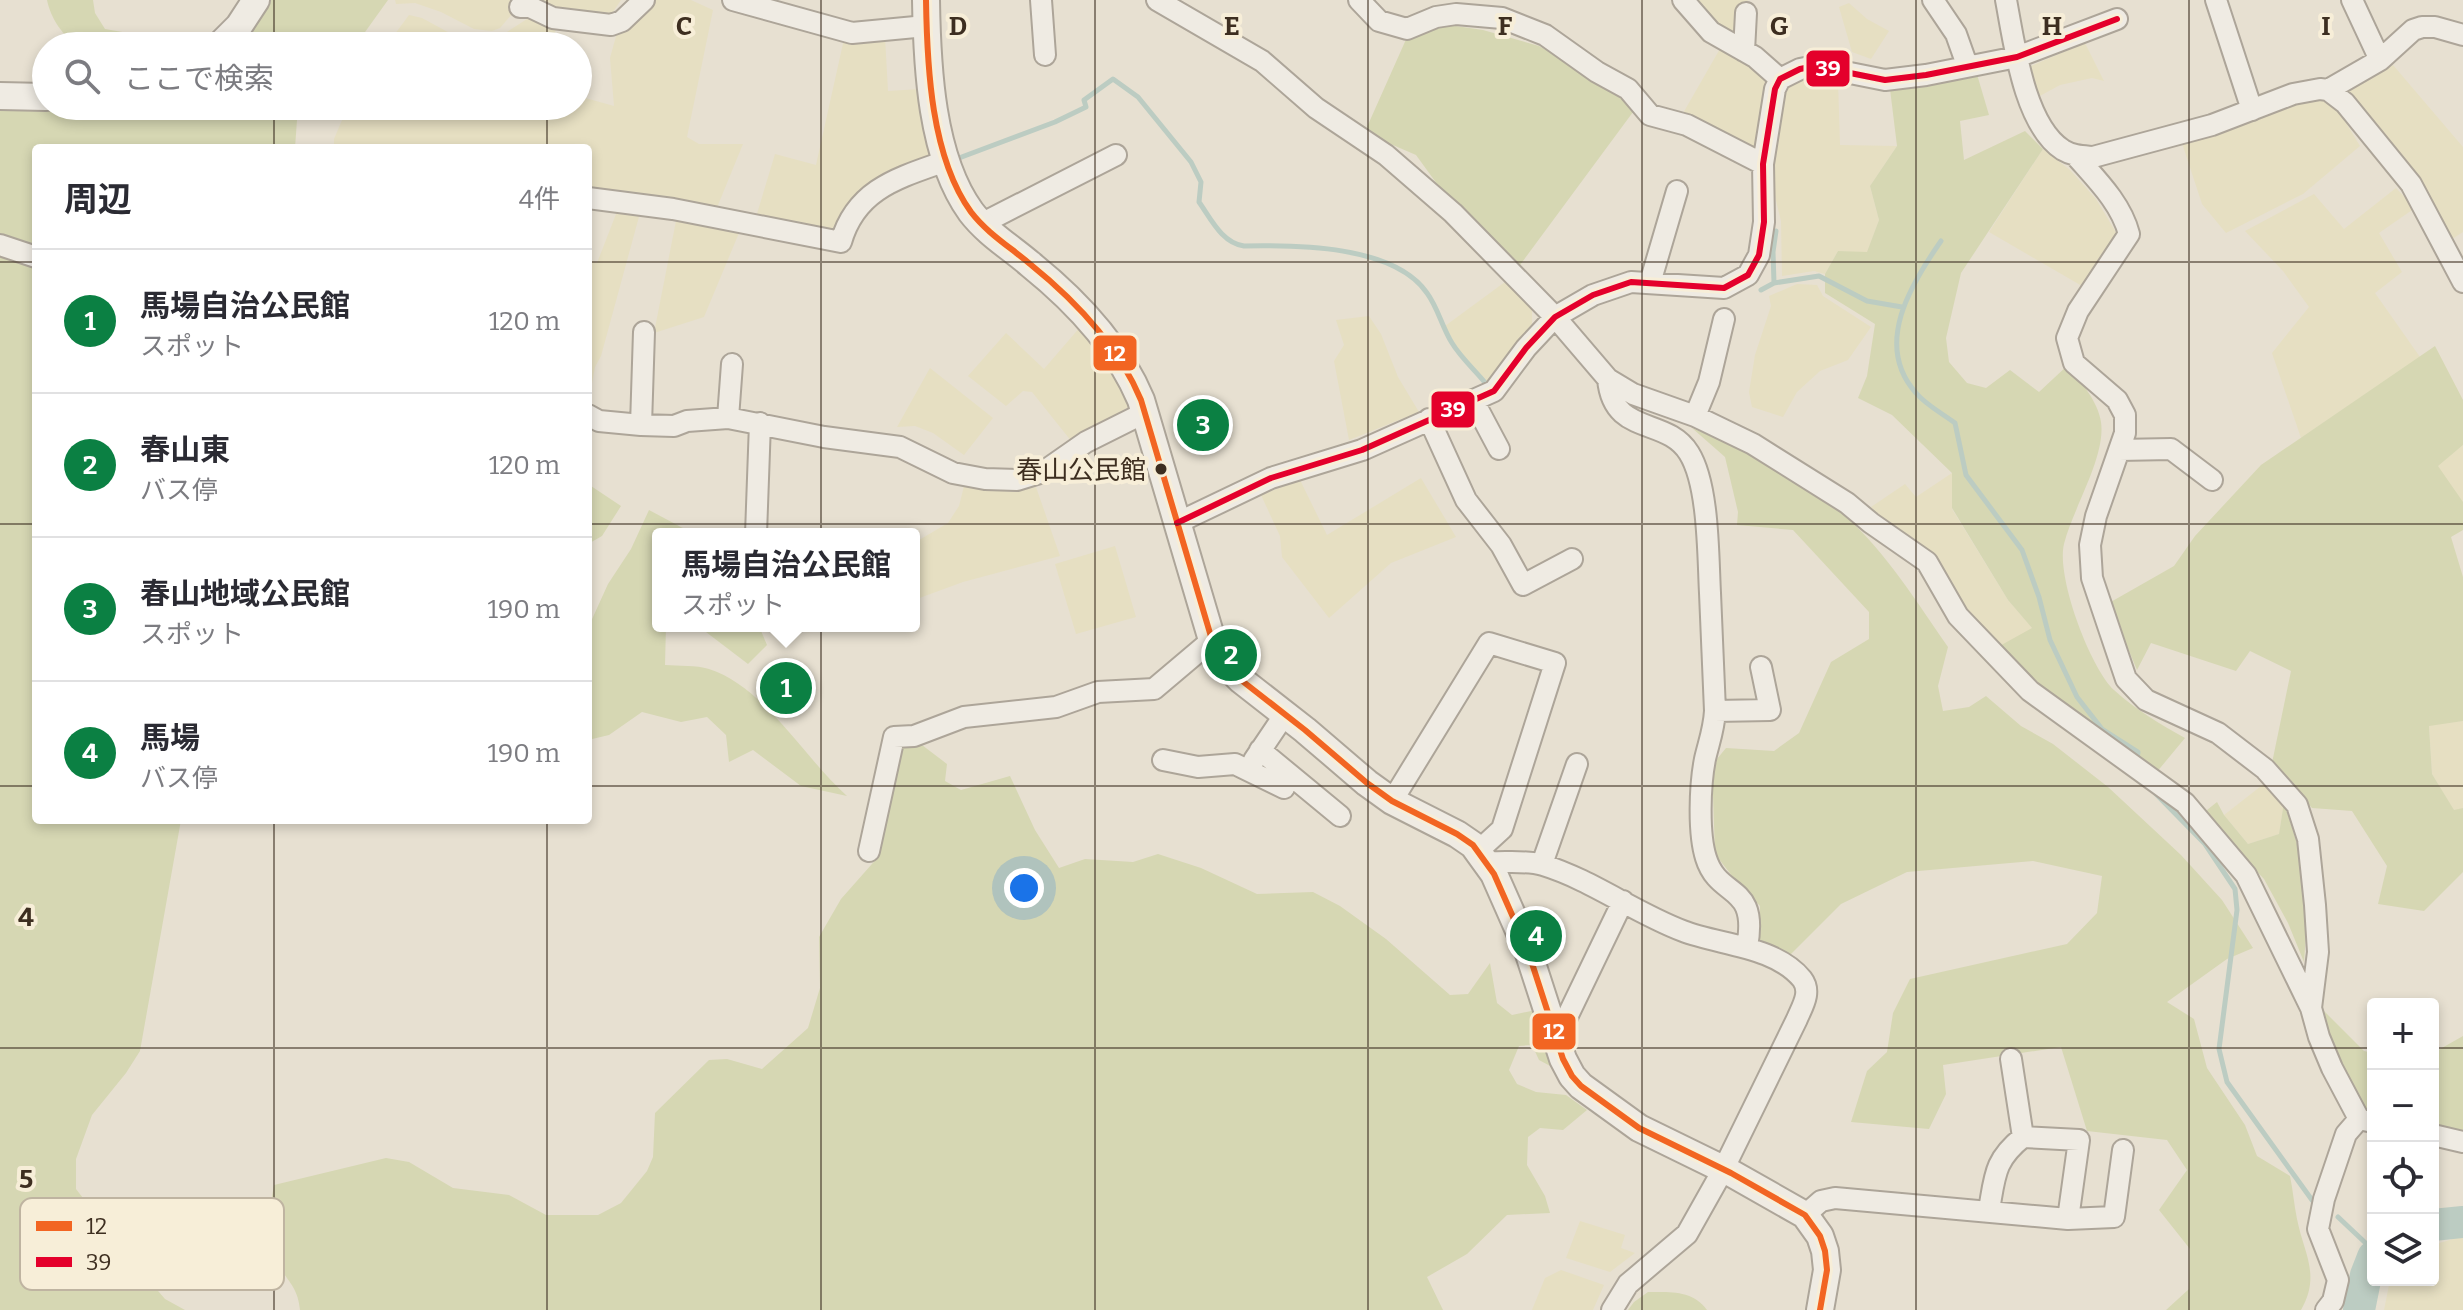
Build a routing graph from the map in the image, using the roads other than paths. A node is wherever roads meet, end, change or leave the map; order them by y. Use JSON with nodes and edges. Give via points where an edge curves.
{"nodes":[{"id":1,"x":256,"y":0,"type":"edge"},
{"id":2,"x":644,"y":0,"type":"edge"},
{"id":3,"x":733,"y":0,"type":"edge"},
{"id":4,"x":1041,"y":0,"type":"edge"},
{"id":5,"x":1157,"y":0,"type":"edge"},
{"id":6,"x":1359,"y":0,"type":"edge"},
{"id":7,"x":1683,"y":0,"type":"edge"},
{"id":8,"x":1933,"y":0,"type":"edge"},
{"id":9,"x":2006,"y":0,"type":"edge"},
{"id":10,"x":2216,"y":0,"type":"edge"},
{"id":11,"x":2357,"y":1,"type":"edge"},
{"id":12,"x":520,"y":7,"type":"dead end"},
{"id":13,"x":926,"y":13,"type":"edge"},
{"id":14,"x":1746,"y":13,"type":"dead end"},
{"id":15,"x":2117,"y":19,"type":"dead end"},
{"id":16,"x":233,"y":32,"type":"edge"},
{"id":17,"x":2463,"y":35,"type":"edge"},
{"id":18,"x":1744,"y":51,"type":"junction"},
{"id":19,"x":1045,"y":55,"type":"dead end"},
{"id":20,"x":2017,"y":57,"type":"junction"},
{"id":21,"x":2380,"y":60,"type":"junction"},
{"id":22,"x":1967,"y":65,"type":"junction"},
{"id":23,"x":1780,"y":79,"type":"junction"},
{"id":24,"x":2328,"y":90,"type":"junction"},
{"id":25,"x":0,"y":96,"type":"edge"},
{"id":26,"x":32,"y":97,"type":"edge"},
{"id":27,"x":2252,"y":110,"type":"junction"},
{"id":28,"x":1116,"y":155,"type":"dead end"},
{"id":29,"x":2075,"y":155,"type":"junction"},
{"id":30,"x":946,"y":161,"type":"junction"},
{"id":31,"x":1763,"y":164,"type":"junction"},
{"id":32,"x":1677,"y":191,"type":"dead end"},
{"id":33,"x":592,"y":199,"type":"edge"},
{"id":34,"x":981,"y":224,"type":"junction"},
{"id":35,"x":0,"y":245,"type":"edge"},
{"id":36,"x":32,"y":256,"type":"edge"},
{"id":37,"x":2463,"y":282,"type":"edge"},
{"id":38,"x":1650,"y":283,"type":"junction"},
{"id":39,"x":1555,"y":317,"type":"junction"},
{"id":40,"x":1724,"y":319,"type":"dead end"},
{"id":41,"x":644,"y":332,"type":"dead end"},
{"id":42,"x":732,"y":364,"type":"dead end"},
{"id":43,"x":1608,"y":379,"type":"junction"},
{"id":44,"x":1473,"y":400,"type":"junction"},
{"id":45,"x":1144,"y":413,"type":"junction"},
{"id":46,"x":1695,"y":416,"type":"junction"},
{"id":47,"x":592,"y":417,"type":"edge"},
{"id":48,"x":728,"y":418,"type":"junction"},
{"id":49,"x":1429,"y":419,"type":"junction"},
{"id":50,"x":760,"y":423,"type":"junction"},
{"id":51,"x":641,"y":425,"type":"junction"},
{"id":52,"x":1499,"y":449,"type":"dead end"},
{"id":53,"x":2119,"y":450,"type":"junction"},
{"id":54,"x":2212,"y":480,"type":"dead end"},
{"id":55,"x":1177,"y":523,"type":"junction"},
{"id":56,"x":756,"y":528,"type":"edge"},
{"id":57,"x":1572,"y":559,"type":"dead end"},
{"id":58,"x":1212,"y":640,"type":"junction"},
{"id":59,"x":1761,"y":667,"type":"dead end"},
{"id":60,"x":1715,"y":711,"type":"junction"},
{"id":61,"x":1285,"y":714,"type":"junction"},
{"id":62,"x":1260,"y":750,"type":"junction"},
{"id":63,"x":1163,"y":760,"type":"dead end"},
{"id":64,"x":1577,"y":764,"type":"dead end"},
{"id":65,"x":1247,"y":770,"type":"junction"},
{"id":66,"x":1284,"y":788,"type":"dead end"},
{"id":67,"x":1392,"y":801,"type":"junction"},
{"id":68,"x":1340,"y":816,"type":"dead end"},
{"id":69,"x":869,"y":851,"type":"dead end"},
{"id":70,"x":1483,"y":856,"type":"junction"},
{"id":71,"x":1542,"y":864,"type":"junction"},
{"id":72,"x":1623,"y":901,"type":"junction"},
{"id":73,"x":1747,"y":947,"type":"junction"},
{"id":74,"x":2311,"y":1008,"type":"junction"},
{"id":75,"x":1557,"y":1038,"type":"junction"},
{"id":76,"x":2011,"y":1059,"type":"dead end"},
{"id":77,"x":2366,"y":1120,"type":"edge"},
{"id":78,"x":2439,"y":1136,"type":"edge"},
{"id":79,"x":2023,"y":1137,"type":"junction"},
{"id":80,"x":2463,"y":1142,"type":"edge"},
{"id":81,"x":2123,"y":1150,"type":"dead end"},
{"id":82,"x":1723,"y":1170,"type":"junction"},
{"id":83,"x":1989,"y":1210,"type":"junction"},
{"id":84,"x":1805,"y":1215,"type":"junction"},
{"id":85,"x":2068,"y":1219,"type":"junction"},
{"id":86,"x":1612,"y":1310,"type":"edge"},
{"id":87,"x":1820,"y":1310,"type":"edge"},
{"id":88,"x":2326,"y":1310,"type":"edge"}],
"edges":[{"from":1,"to":16,"type":"street"},
{"from":2,"to":12,"type":"street","via":[[611,25],[553,18]]},
{"from":3,"to":13,"type":"street","via":[[852,33]]},
{"from":4,"to":19,"type":"street"},
{"from":5,"to":39,"type":"street","via":[[1262,61],[1316,108],[1386,155],[1453,213]]},
{"from":6,"to":31,"type":"street","via":[[1379,21],[1407,29],[1436,17],[1476,14],[1545,35],[1628,89],[1650,115],[1687,125]]},
{"from":7,"to":18,"type":"street","via":[[1711,32]]},
{"from":8,"to":22,"type":"street","via":[[1956,34]]},
{"from":9,"to":20,"type":"street"},
{"from":10,"to":27,"type":"street"},
{"from":11,"to":21,"type":"street"},
{"from":13,"to":30,"type":"street"},
{"from":14,"to":18,"type":"street"},
{"from":15,"to":20,"type":"street"},
{"from":17,"to":21,"type":"street","via":[[2422,27]]},
{"from":18,"to":23,"type":"street"},
{"from":20,"to":22,"type":"street"},
{"from":20,"to":29,"type":"street","via":[[2038,123],[2052,141]]},
{"from":21,"to":24,"type":"street"},
{"from":22,"to":23,"type":"street","via":[[1885,80],[1815,66]]},
{"from":23,"to":31,"type":"street"},
{"from":24,"to":27,"type":"street","via":[[2293,94]]},
{"from":24,"to":37,"type":"street","via":[[2345,103],[2411,184]]},
{"from":25,"to":26,"type":"street"},
{"from":27,"to":29,"type":"street","via":[[2153,142],[2093,157]]},
{"from":28,"to":34,"type":"street"},
{"from":29,"to":53,"type":"street","via":[[2106,190],[2129,234],[2078,311],[2067,338],[2074,363],[2117,400],[2125,415]]},
{"from":30,"to":33,"type":"street","via":[[877,190],[856,208],[841,242]]},
{"from":30,"to":34,"type":"street","via":[[959,194]]},
{"from":31,"to":38,"type":"street","via":[[1764,222],[1759,255],[1748,275],[1724,288]]},
{"from":32,"to":38,"type":"street"},
{"from":34,"to":45,"type":"street","via":[[1049,280],[1098,330],[1131,377]]},
{"from":35,"to":36,"type":"street"},
{"from":38,"to":39,"type":"street","via":[[1631,282],[1593,295]]},
{"from":39,"to":43,"type":"street"},
{"from":39,"to":44,"type":"street","via":[[1494,391]]},
{"from":40,"to":46,"type":"street"},
{"from":41,"to":51,"type":"street"},
{"from":42,"to":48,"type":"street"},
{"from":43,"to":46,"type":"street","via":[[1633,394]]},
{"from":43,"to":60,"type":"street","via":[[1616,408],[1679,443],[1689,453],[1698,480],[1707,537]]},
{"from":44,"to":49,"type":"street"},
{"from":44,"to":52,"type":"street"},
{"from":45,"to":50,"type":"street","via":[[1086,442],[1043,472],[1017,480],[953,473],[900,447]]},
{"from":45,"to":55,"type":"street"},
{"from":46,"to":74,"type":"street","via":[[1753,444],[1838,497],[1927,562],[1958,616],[2030,691],[2185,803],[2246,875]]},
{"from":47,"to":51,"type":"street"},
{"from":48,"to":50,"type":"street"},
{"from":48,"to":51,"type":"street"},
{"from":49,"to":55,"type":"street","via":[[1362,450],[1271,478]]},
{"from":49,"to":57,"type":"street","via":[[1466,500],[1501,545],[1523,585]]},
{"from":50,"to":56,"type":"street"},
{"from":53,"to":54,"type":"street","via":[[2171,449]]},
{"from":53,"to":74,"type":"street","via":[[2090,545],[2092,578],[2121,665],[2126,679],[2146,700],[2218,733],[2265,769],[2297,805],[2308,839],[2315,905],[2318,952]]},
{"from":55,"to":58,"type":"street"},
{"from":58,"to":61,"type":"street","via":[[1234,674]]},
{"from":58,"to":69,"type":"street","via":[[1154,689],[1098,692],[1056,707],[964,717],[914,736],[894,737]]},
{"from":59,"to":60,"type":"street","via":[[1770,710]]},
{"from":60,"to":73,"type":"street","via":[[1702,788],[1706,858],[1747,908]]},
{"from":61,"to":62,"type":"street"},
{"from":61,"to":67,"type":"street"},
{"from":62,"to":65,"type":"street"},
{"from":62,"to":68,"type":"street"},
{"from":63,"to":65,"type":"street","via":[[1198,767],[1235,764]]},
{"from":64,"to":71,"type":"street"},
{"from":65,"to":66,"type":"street"},
{"from":67,"to":70,"type":"street","via":[[1457,834]]},
{"from":67,"to":70,"type":"street","via":[[1489,643],[1555,663],[1502,829]]},
{"from":70,"to":71,"type":"street"},
{"from":70,"to":75,"type":"street","via":[[1528,951]]},
{"from":71,"to":72,"type":"street"},
{"from":72,"to":73,"type":"street","via":[[1683,931]]},
{"from":72,"to":75,"type":"street"},
{"from":73,"to":82,"type":"street","via":[[1800,977],[1807,994]]},
{"from":74,"to":77,"type":"street","via":[[2332,1068]]},
{"from":75,"to":82,"type":"street","via":[[1563,1059],[1581,1086],[1639,1128]]},
{"from":76,"to":79,"type":"street"},
{"from":77,"to":88,"type":"street","via":[[2346,1134],[2324,1199],[2318,1229],[2338,1280]]},
{"from":78,"to":80,"type":"street"},
{"from":79,"to":83,"type":"street","via":[[1997,1166]]},
{"from":79,"to":85,"type":"street","via":[[2079,1140]]},
{"from":81,"to":85,"type":"street","via":[[2114,1217]]},
{"from":82,"to":84,"type":"street"},
{"from":82,"to":86,"type":"street","via":[[1687,1234],[1628,1284]]},
{"from":83,"to":84,"type":"street","via":[[1835,1198],[1821,1201]]},
{"from":83,"to":85,"type":"street"},
{"from":84,"to":87,"type":"street","via":[[1825,1251]]}]}
